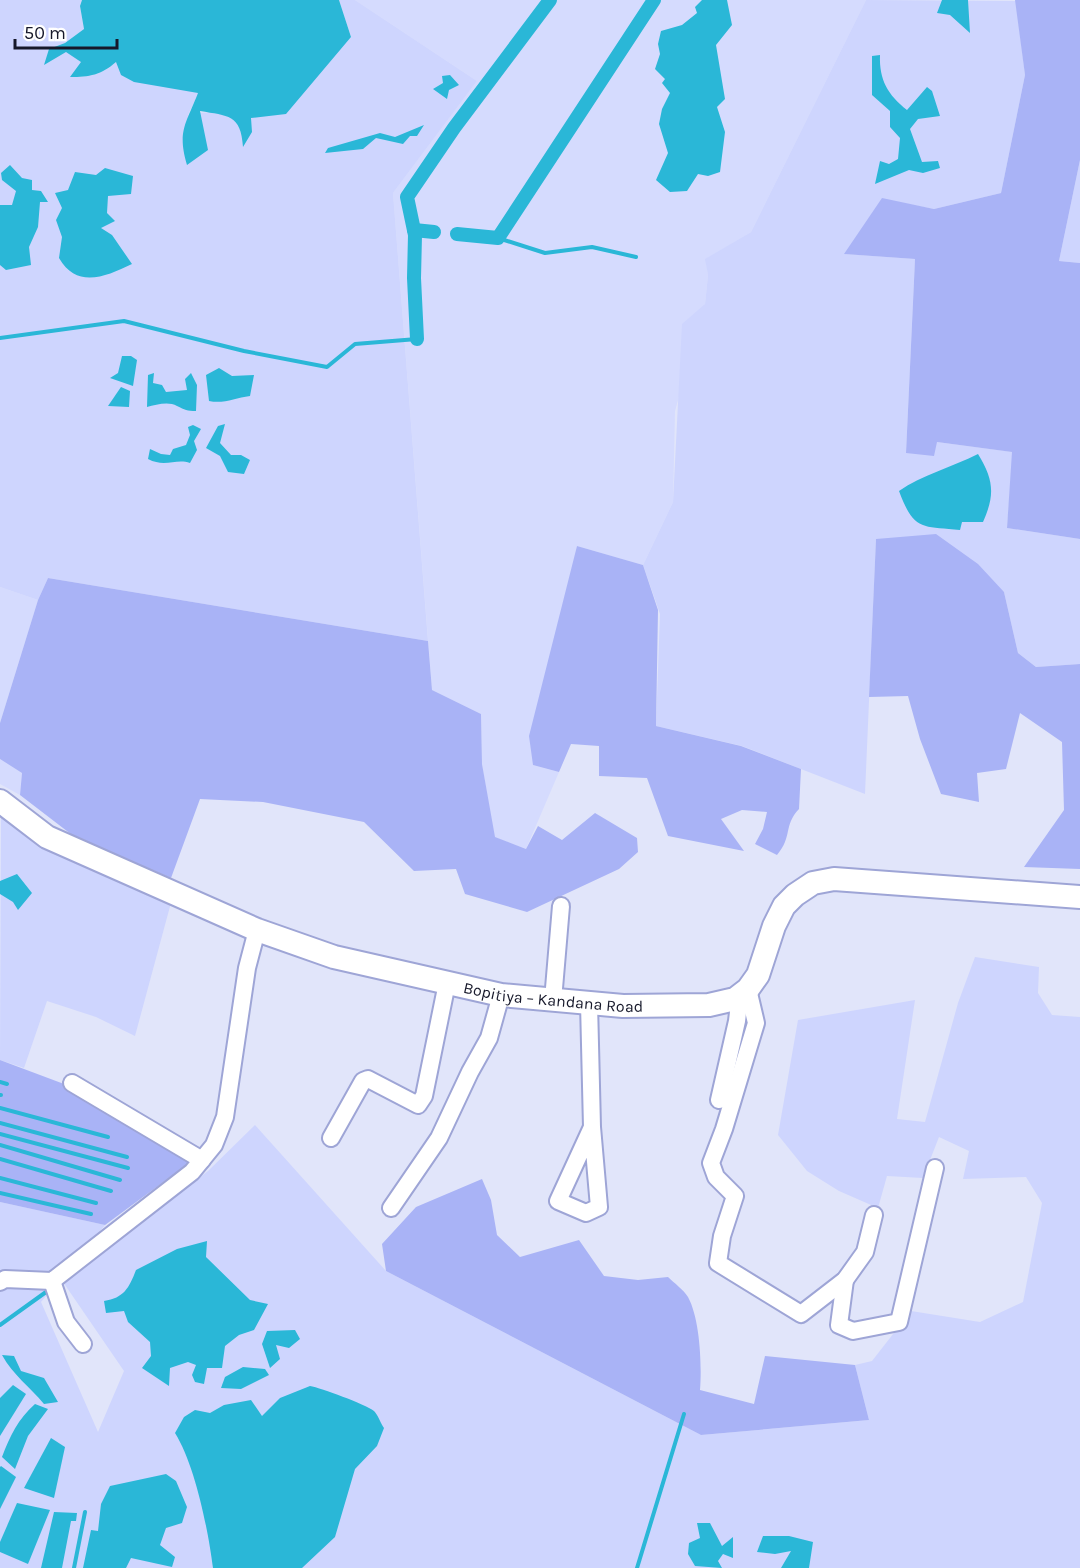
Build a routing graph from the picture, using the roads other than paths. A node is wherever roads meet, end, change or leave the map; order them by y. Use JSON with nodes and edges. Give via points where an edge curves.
{"nodes":[{"id":1,"x":0,"y":801,"type":"edge"},
{"id":2,"x":1080,"y":897,"type":"edge"},
{"id":3,"x":561,"y":906,"type":"dead end"},
{"id":4,"x":257,"y":930,"type":"junction"},
{"id":5,"x":447,"y":983,"type":"junction"},
{"id":6,"x":744,"y":992,"type":"junction"},
{"id":7,"x":501,"y":995,"type":"junction"},
{"id":8,"x":553,"y":1000,"type":"junction"},
{"id":9,"x":589,"y":1003,"type":"junction"},
{"id":10,"x":72,"y":1083,"type":"dead end"},
{"id":11,"x":719,"y":1100,"type":"dead end"},
{"id":12,"x":592,"y":1127,"type":"junction"},
{"id":13,"x":331,"y":1138,"type":"dead end"},
{"id":14,"x":202,"y":1160,"type":"junction"},
{"id":15,"x":935,"y":1168,"type":"dead end"},
{"id":16,"x":391,"y":1208,"type":"dead end"},
{"id":17,"x":874,"y":1215,"type":"dead end"},
{"id":18,"x":845,"y":1280,"type":"junction"},
{"id":19,"x":52,"y":1281,"type":"junction"},
{"id":20,"x":0,"y":1282,"type":"edge"},
{"id":21,"x":83,"y":1344,"type":"dead end"}],
"edges":[{"from":1,"to":4,"type":"main road","name":"Bopitiya – Kandana Road","via":[[47,837]]},
{"from":2,"to":6,"type":"main road","via":[[853,878],[813,883],[784,906],[758,975]]},
{"from":3,"to":8,"type":"street"},
{"from":4,"to":5,"type":"main road","name":"Bopitiya – Kandana Road","via":[[334,957]]},
{"from":4,"to":14,"type":"street","via":[[247,969],[225,1117],[214,1145]]},
{"from":5,"to":7,"type":"main road","name":"Bopitiya – Kandana Road"},
{"from":5,"to":13,"type":"street","via":[[424,1096],[418,1106],[368,1079]]},
{"from":6,"to":9,"type":"main road","name":"Bopitiya – Kandana Road","via":[[709,1005]]},
{"from":6,"to":11,"type":"street"},
{"from":6,"to":18,"type":"street","via":[[756,1023],[711,1163],[716,1177],[735,1196],[718,1263],[801,1314]]},
{"from":7,"to":8,"type":"main road","name":"Bopitiya – Kandana Road"},
{"from":7,"to":16,"type":"street","via":[[489,1038],[440,1138]]},
{"from":8,"to":9,"type":"main road","name":"Bopitiya – Kandana Road"},
{"from":9,"to":12,"type":"street"},
{"from":10,"to":14,"type":"street"},
{"from":12,"to":12,"type":"street","via":[[558,1201],[586,1213],[599,1208]]},
{"from":14,"to":19,"type":"street","via":[[192,1172]]},
{"from":15,"to":18,"type":"street","via":[[899,1322],[853,1331],[839,1325]]},
{"from":17,"to":18,"type":"street","via":[[865,1252]]},
{"from":19,"to":20,"type":"street"},
{"from":19,"to":21,"type":"street","via":[[66,1322]]}]}
